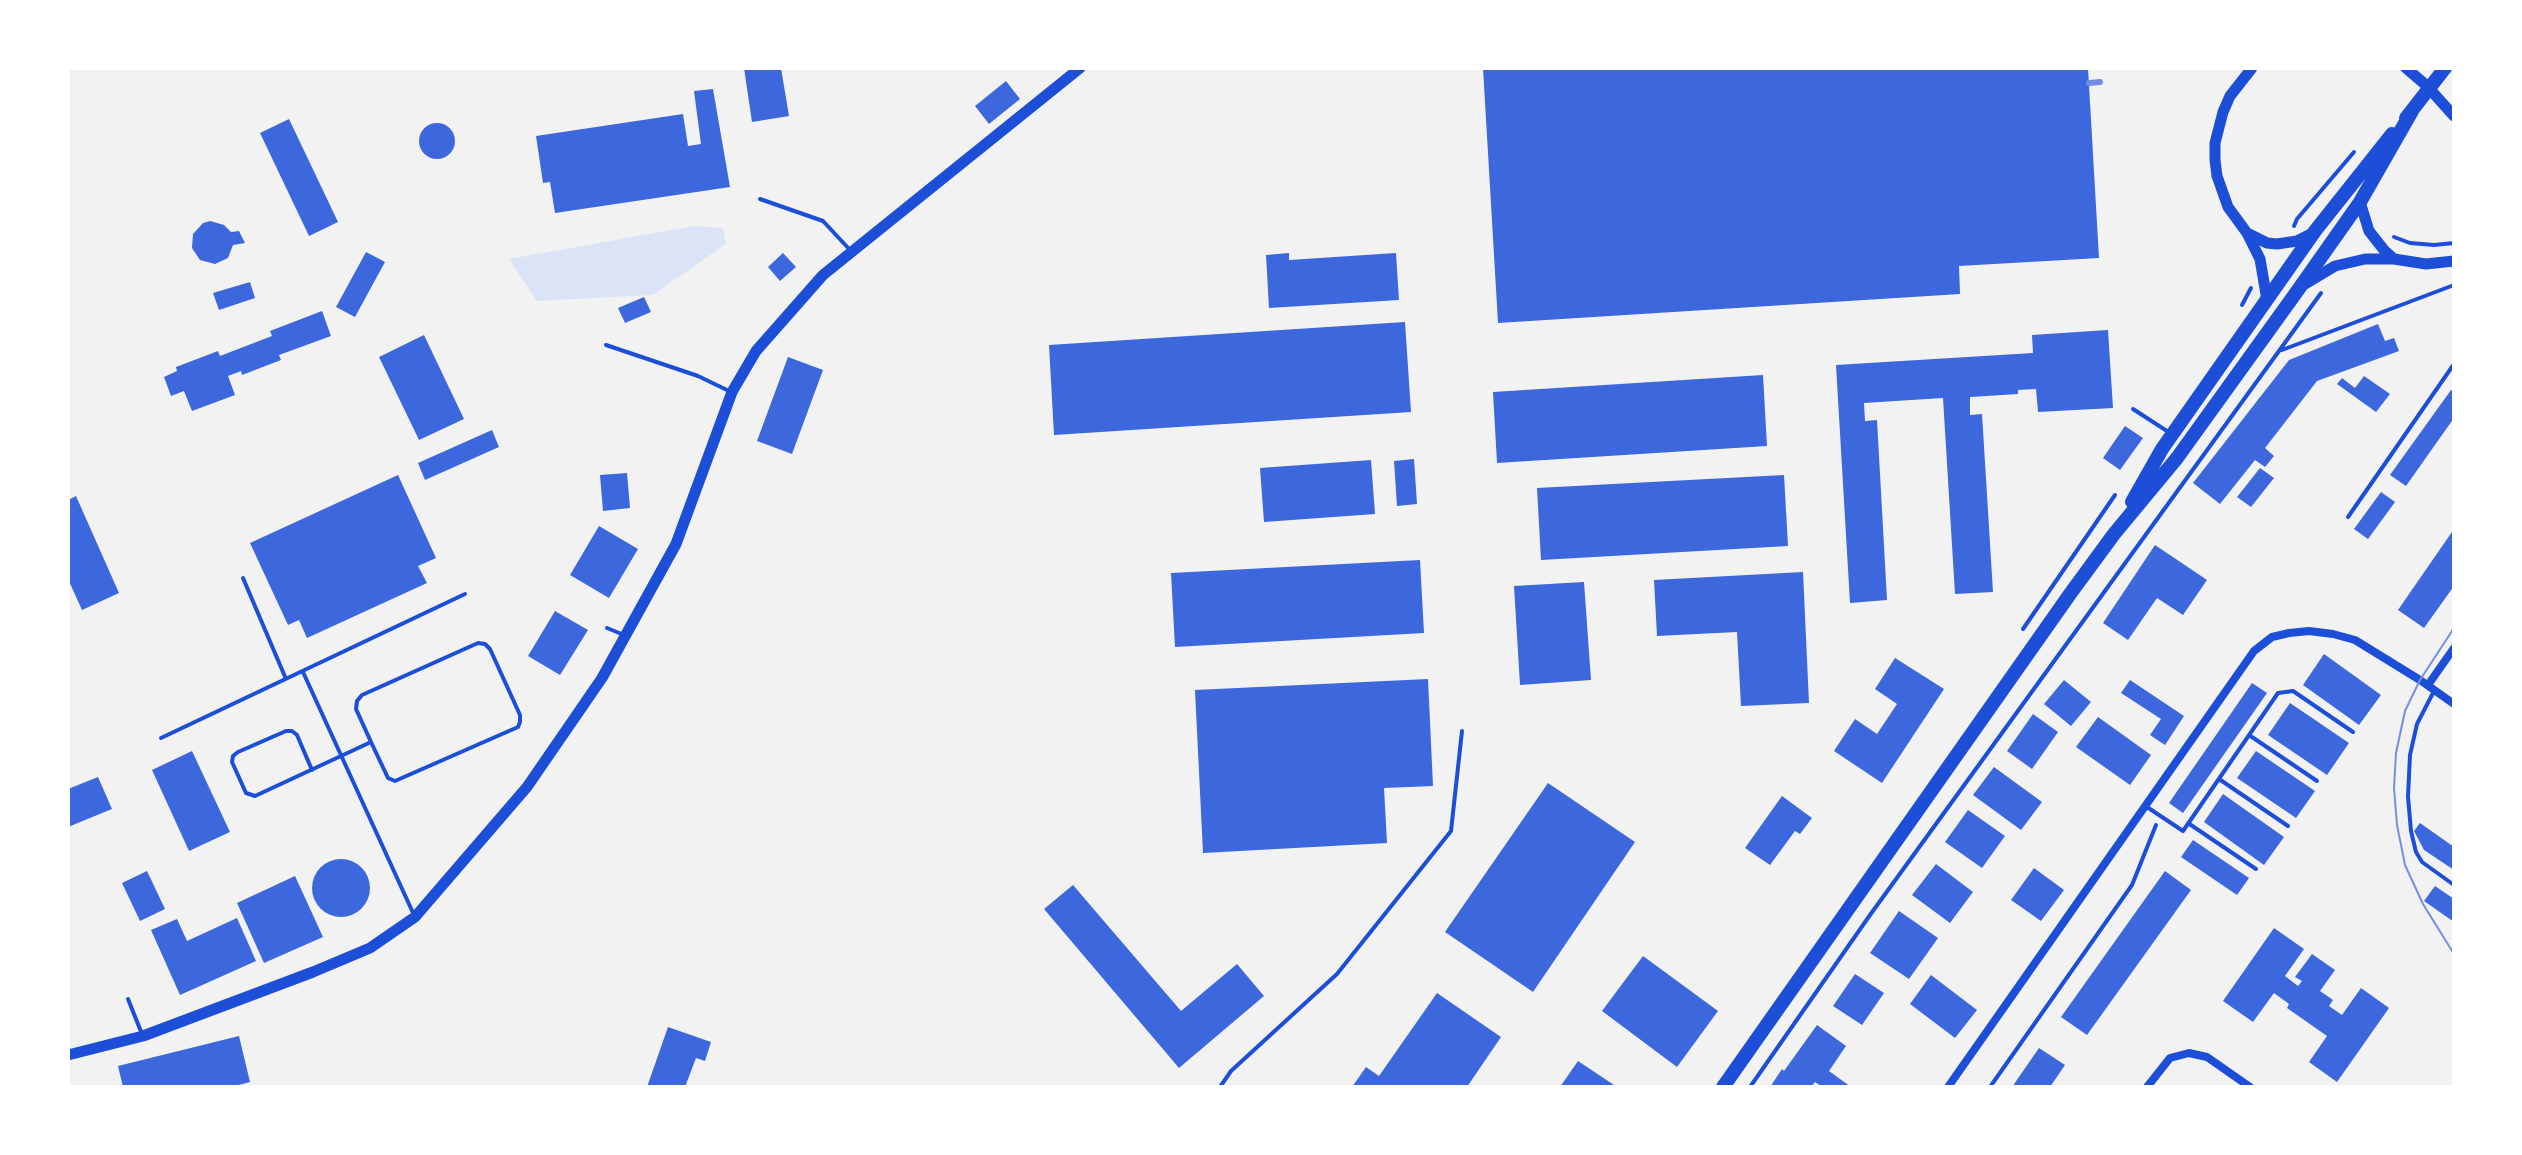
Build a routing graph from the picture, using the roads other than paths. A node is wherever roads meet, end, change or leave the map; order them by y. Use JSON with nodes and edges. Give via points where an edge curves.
{"nodes":[{"id":1,"x":1080,"y":68,"type":"edge"},
{"id":2,"x":2252,"y":68,"type":"edge"},
{"id":3,"x":2406,"y":68,"type":"edge"},
{"id":4,"x":2445,"y":68,"type":"edge"},
{"id":5,"x":2412,"y":111,"type":"junction"},
{"id":6,"x":2454,"y":116,"type":"edge"},
{"id":7,"x":760,"y":199,"type":"dead end"},
{"id":8,"x":2360,"y":202,"type":"junction"},
{"id":9,"x":2315,"y":231,"type":"junction"},
{"id":10,"x":2247,"y":233,"type":"junction"},
{"id":11,"x":852,"y":252,"type":"junction"},
{"id":12,"x":2394,"y":259,"type":"junction"},
{"id":13,"x":2454,"y":261,"type":"edge"},
{"id":14,"x":2298,"y":290,"type":"junction"},
{"id":15,"x":2267,"y":300,"type":"junction"},
{"id":16,"x":606,"y":345,"type":"dead end"},
{"id":17,"x":2454,"y":364,"type":"edge"},
{"id":18,"x":732,"y":392,"type":"junction"},
{"id":19,"x":2133,"y":409,"type":"dead end"},
{"id":20,"x":2172,"y":434,"type":"junction"},
{"id":21,"x":2348,"y":517,"type":"dead end"},
{"id":22,"x":2114,"y":534,"type":"junction"},
{"id":23,"x":243,"y":578,"type":"dead end"},
{"id":24,"x":465,"y":594,"type":"dead end"},
{"id":25,"x":607,"y":628,"type":"dead end"},
{"id":26,"x":626,"y":636,"type":"junction"},
{"id":27,"x":2454,"y":648,"type":"edge"},
{"id":28,"x":303,"y":671,"type":"junction"},
{"id":29,"x":286,"y":679,"type":"junction"},
{"id":30,"x":2427,"y":685,"type":"junction"},
{"id":31,"x":2454,"y":704,"type":"edge"},
{"id":32,"x":1462,"y":731,"type":"dead end"},
{"id":33,"x":2353,"y":732,"type":"dead end"},
{"id":34,"x":2249,"y":735,"type":"junction"},
{"id":35,"x":161,"y":738,"type":"dead end"},
{"id":36,"x":371,"y":742,"type":"junction"},
{"id":37,"x":341,"y":756,"type":"junction"},
{"id":38,"x":312,"y":770,"type":"junction"},
{"id":39,"x":2219,"y":779,"type":"junction"},
{"id":40,"x":2317,"y":781,"type":"dead end"},
{"id":41,"x":2145,"y":805,"type":"junction"},
{"id":42,"x":2188,"y":823,"type":"junction"},
{"id":43,"x":2288,"y":826,"type":"dead end"},
{"id":44,"x":2256,"y":869,"type":"dead end"},
{"id":45,"x":2454,"y":885,"type":"edge"},
{"id":46,"x":415,"y":917,"type":"junction"},
{"id":47,"x":128,"y":999,"type":"dead end"},
{"id":48,"x":143,"y":1036,"type":"junction"},
{"id":49,"x":68,"y":1055,"type":"edge"},
{"id":50,"x":1220,"y":1087,"type":"edge"},
{"id":51,"x":1723,"y":1087,"type":"edge"},
{"id":52,"x":1948,"y":1087,"type":"edge"},
{"id":53,"x":2147,"y":1087,"type":"edge"},
{"id":54,"x":2250,"y":1087,"type":"edge"}],
"edges":[{"from":1,"to":11,"type":"street"},
{"from":2,"to":10,"type":"street","via":[[2230,96],[2215,143],[2221,192]]},
{"from":3,"to":6,"type":"street"},
{"from":4,"to":5,"type":"main road"},
{"from":5,"to":8,"type":"main road"},
{"from":5,"to":9,"type":"main road"},
{"from":7,"to":11,"type":"lane","via":[[823,221]]},
{"from":8,"to":12,"type":"street","via":[[2369,231]]},
{"from":8,"to":14,"type":"main road"},
{"from":9,"to":10,"type":"street","via":[[2287,244],[2267,243]]},
{"from":9,"to":15,"type":"main road"},
{"from":10,"to":15,"type":"street","via":[[2264,272]]},
{"from":11,"to":18,"type":"street","via":[[823,275],[756,351]]},
{"from":12,"to":13,"type":"street"},
{"from":12,"to":14,"type":"street","via":[[2350,261],[2322,272]]},
{"from":14,"to":22,"type":"main road","via":[[2177,458]]},
{"from":15,"to":20,"type":"main road"},
{"from":16,"to":18,"type":"lane"},
{"from":17,"to":21,"type":"lane"},
{"from":18,"to":26,"type":"street","via":[[676,544]]},
{"from":19,"to":20,"type":"lane"},
{"from":20,"to":22,"type":"main road"},
{"from":22,"to":51,"type":"main road"},
{"from":23,"to":29,"type":"lane"},
{"from":24,"to":28,"type":"lane"},
{"from":25,"to":26,"type":"lane"},
{"from":26,"to":46,"type":"street","via":[[527,787]]},
{"from":27,"to":30,"type":"street"},
{"from":28,"to":29,"type":"lane"},
{"from":28,"to":37,"type":"lane"},
{"from":29,"to":35,"type":"lane"},
{"from":30,"to":31,"type":"street"},
{"from":30,"to":41,"type":"street","via":[[2355,640],[2309,631],[2272,637],[2254,651]]},
{"from":30,"to":45,"type":"lane","via":[[2410,755],[2411,831],[2422,862]]},
{"from":32,"to":50,"type":"lane","via":[[1451,831],[1337,974]]},
{"from":33,"to":34,"type":"lane","via":[[2293,691],[2278,693]]},
{"from":34,"to":39,"type":"lane"},
{"from":34,"to":40,"type":"lane"},
{"from":36,"to":36,"type":"lane","via":[[356,709],[362,695],[478,643],[490,649],[520,715],[518,727],[395,781],[388,778]]},
{"from":36,"to":37,"type":"lane"},
{"from":37,"to":38,"type":"lane"},
{"from":37,"to":46,"type":"lane"},
{"from":38,"to":38,"type":"lane","via":[[250,796],[232,762],[238,752],[292,731]]},
{"from":39,"to":42,"type":"lane"},
{"from":39,"to":43,"type":"lane"},
{"from":41,"to":42,"type":"lane","via":[[2183,831]]},
{"from":41,"to":52,"type":"street"},
{"from":42,"to":44,"type":"lane"},
{"from":46,"to":48,"type":"street","via":[[370,948]]},
{"from":47,"to":48,"type":"lane"},
{"from":48,"to":49,"type":"street"},
{"from":53,"to":54,"type":"street","via":[[2170,1058],[2189,1053],[2207,1057]]}]}
